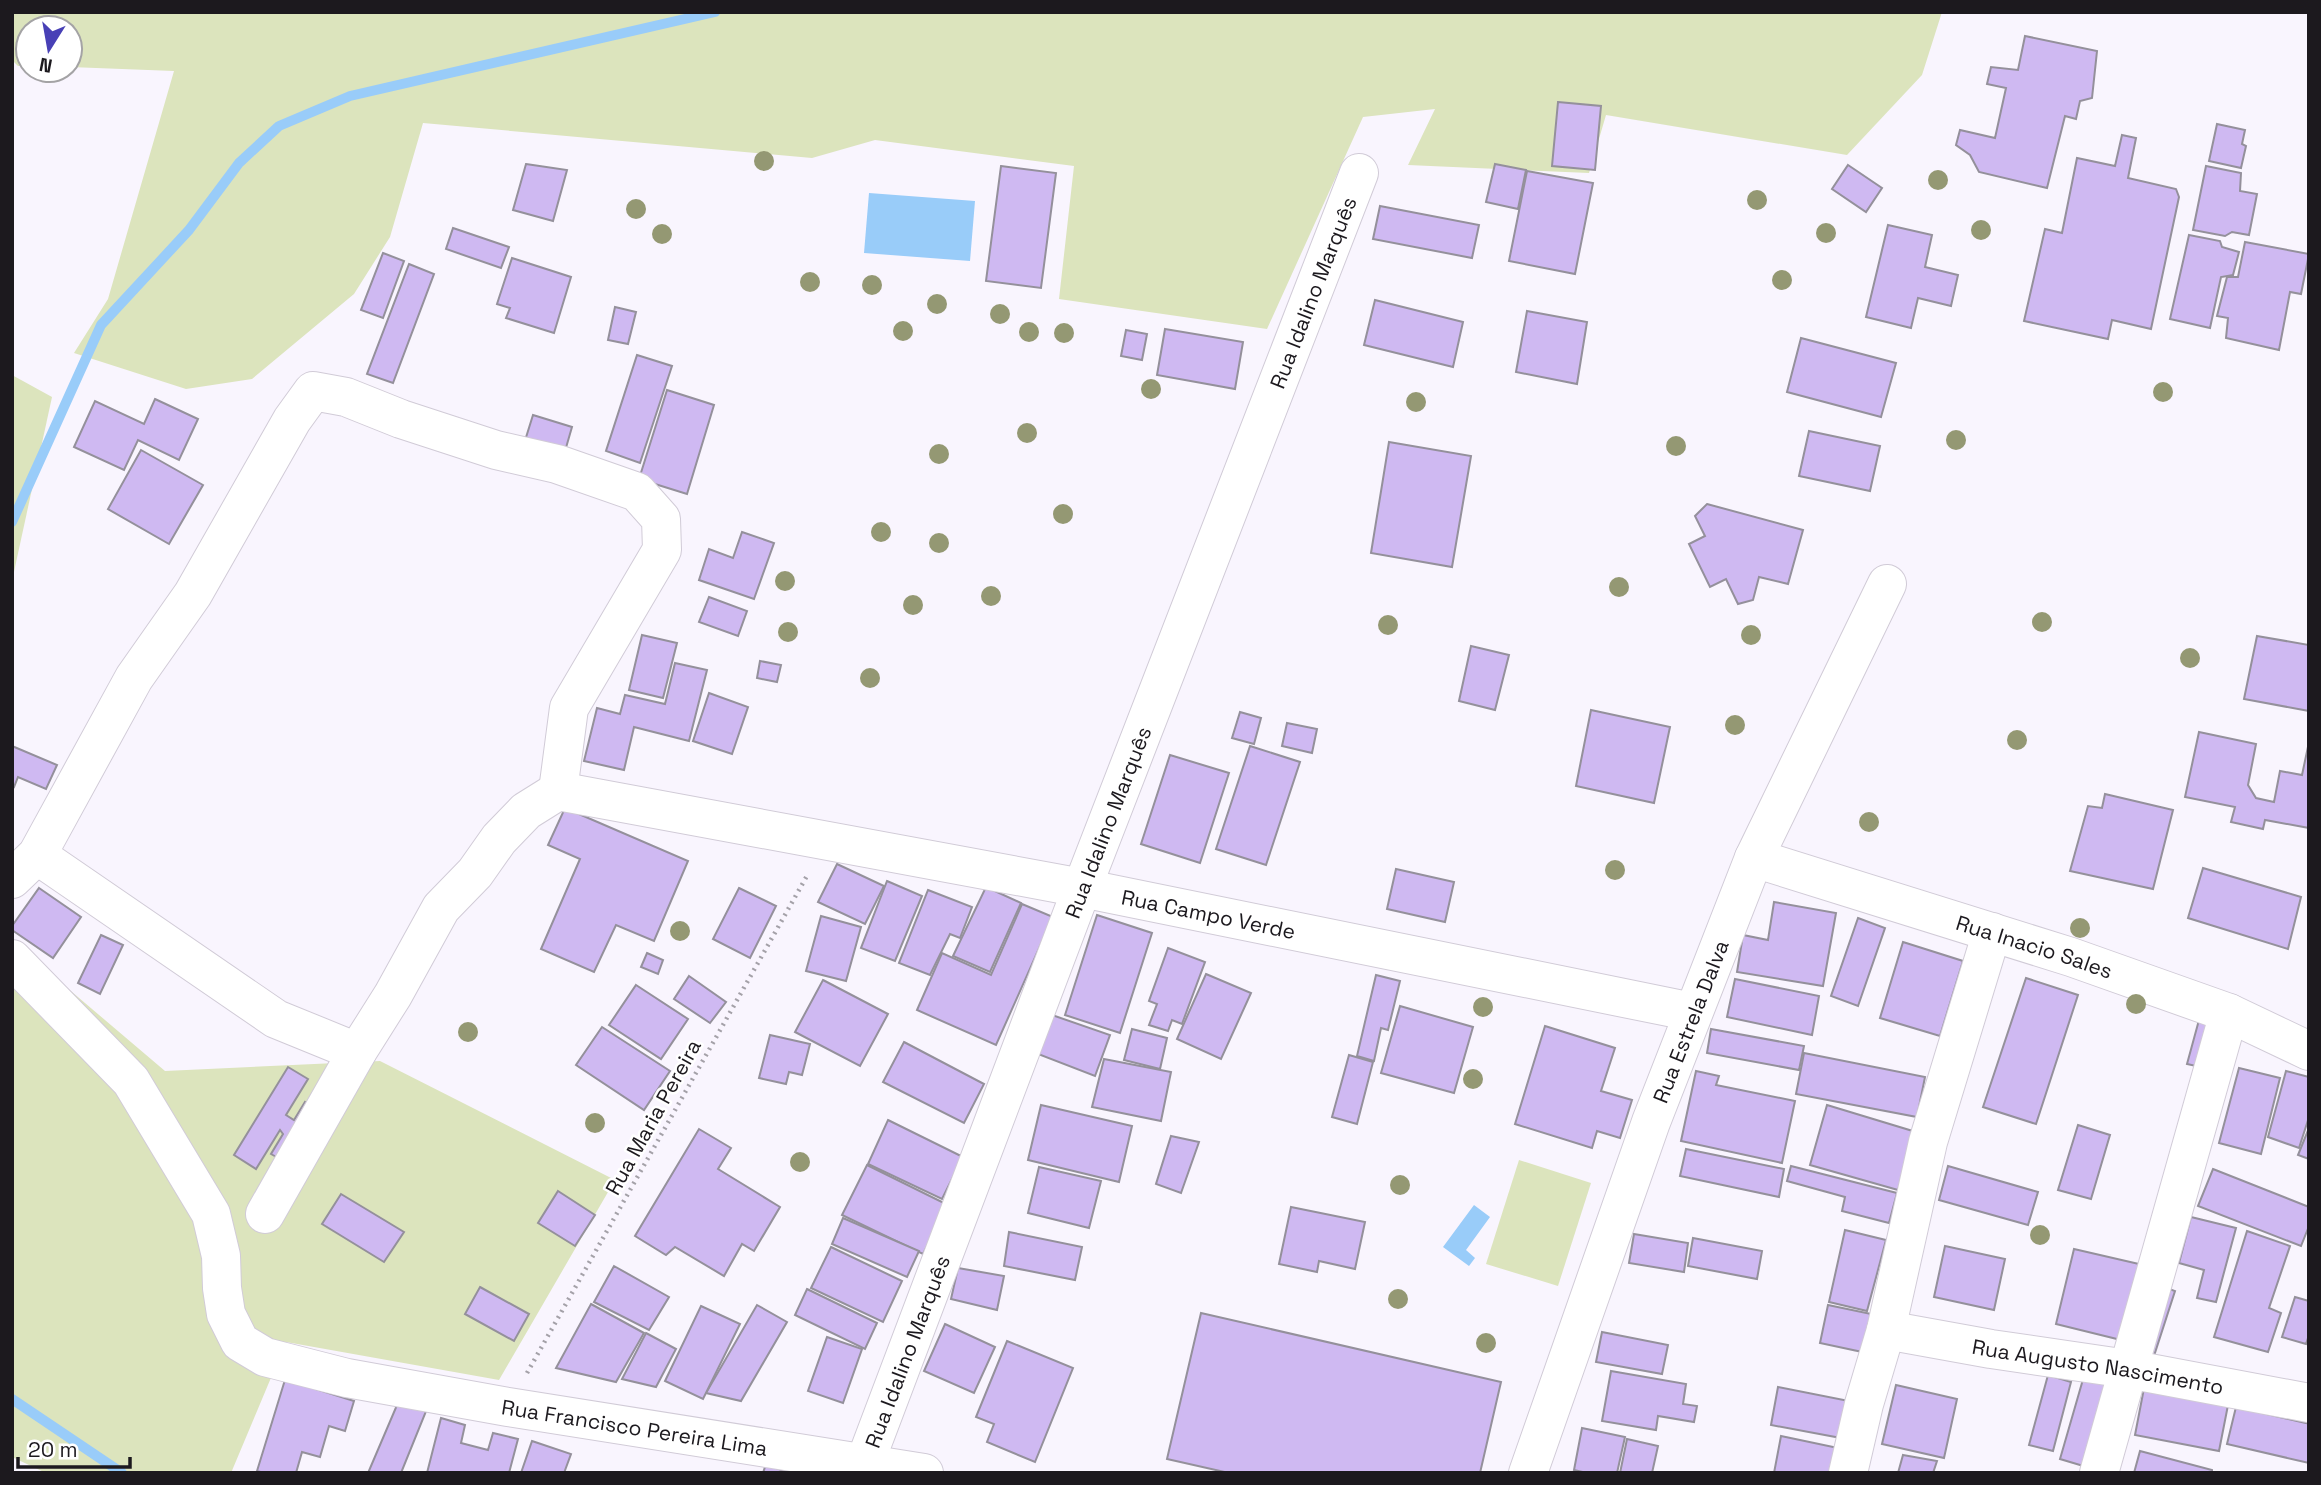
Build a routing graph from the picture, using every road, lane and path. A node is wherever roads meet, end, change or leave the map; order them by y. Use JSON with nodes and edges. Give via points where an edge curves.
{"nodes":[{"id":1,"x":1359,"y":173,"type":"dead end"},
{"id":2,"x":1887,"y":584,"type":"dead end"},
{"id":3,"x":558,"y":791,"type":"junction"},
{"id":4,"x":826,"y":842,"type":"junction"},
{"id":5,"x":1754,"y":858,"type":"junction"},
{"id":6,"x":24,"y":867,"type":"edge"},
{"id":7,"x":1082,"y":888,"type":"junction"},
{"id":8,"x":1992,"y":932,"type":"junction"},
{"id":9,"x":12,"y":959,"type":"edge"},
{"id":10,"x":1693,"y":1012,"type":"junction"},
{"id":11,"x":2229,"y":1013,"type":"junction"},
{"id":12,"x":2309,"y":1051,"type":"edge"},
{"id":13,"x":356,"y":1052,"type":"junction"},
{"id":14,"x":265,"y":1214,"type":"dead end"},
{"id":15,"x":1886,"y":1330,"type":"junction"},
{"id":16,"x":2128,"y":1369,"type":"junction"},
{"id":17,"x":2309,"y":1403,"type":"edge"},
{"id":18,"x":508,"y":1407,"type":"junction"},
{"id":19,"x":863,"y":1468,"type":"edge"},
{"id":20,"x":924,"y":1473,"type":"edge"},
{"id":21,"x":1528,"y":1473,"type":"edge"},
{"id":22,"x":1849,"y":1473,"type":"edge"},
{"id":23,"x":2099,"y":1473,"type":"edge"}],
"edges":[{"from":1,"to":7,"type":"street","name":"Rua Idalino Marquês"},
{"from":2,"to":5,"type":"street","name":"Rua Estrela Dalva"},
{"from":3,"to":4,"type":"street","name":"Rua Campo Verde"},
{"from":3,"to":6,"type":"street","via":[[569,708],[662,550],[661,519],[637,492],[401,419],[346,397],[313,391],[292,419],[193,594],[134,678]]},
{"from":3,"to":13,"type":"street","via":[[526,811],[441,908]]},
{"from":4,"to":7,"type":"street","name":"Rua Campo Verde"},
{"from":4,"to":18,"type":"path","name":"Rua Maria Pereira"},
{"from":5,"to":8,"type":"street","name":"Rua Inacio Sales"},
{"from":5,"to":10,"type":"street","name":"Rua Estrela Dalva"},
{"from":6,"to":13,"type":"street","via":[[110,904],[276,1019]]},
{"from":7,"to":10,"type":"street","name":"Rua Campo Verde"},
{"from":7,"to":19,"type":"street","name":"Rua Idalino Marquês"},
{"from":8,"to":11,"type":"street","name":"Rua Inacio Sales"},
{"from":8,"to":15,"type":"street","via":[[1928,1142]]},
{"from":9,"to":18,"type":"street","name":"Rua Francisco Pereira Lima","via":[[131,1081],[188,1174],[211,1214],[222,1256],[226,1314],[240,1342],[265,1357],[347,1378]]},
{"from":10,"to":21,"type":"street","name":"Rua Estrela Dalva"},
{"from":11,"to":12,"type":"street","name":"Rua Inacio Sales"},
{"from":11,"to":16,"type":"street"},
{"from":13,"to":14,"type":"street"},
{"from":15,"to":16,"type":"street","name":"Rua Augusto Nascimento"},
{"from":15,"to":22,"type":"street"},
{"from":16,"to":17,"type":"street","name":"Rua Augusto Nascimento"},
{"from":16,"to":23,"type":"street"},
{"from":18,"to":19,"type":"street","name":"Rua Francisco Pereira Lima"},
{"from":19,"to":20,"type":"street","name":"Rua Francisco Pereira Lima"}]}
